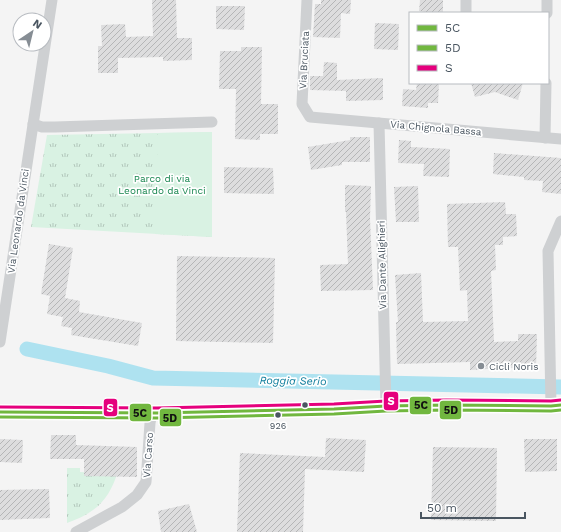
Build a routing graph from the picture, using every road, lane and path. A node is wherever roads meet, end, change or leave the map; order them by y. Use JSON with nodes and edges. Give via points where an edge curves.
{"nodes":[{"id":1,"x":52,"y":0,"type":"edge"},
{"id":2,"x":307,"y":0,"type":"edge"},
{"id":3,"x":466,"y":0,"type":"edge"},
{"id":4,"x":547,"y":0,"type":"edge"},
{"id":5,"x":466,"y":12,"type":"edge"},
{"id":6,"x":547,"y":12,"type":"edge"},
{"id":7,"x":546,"y":84,"type":"edge"},
{"id":8,"x":310,"y":117,"type":"joint"},
{"id":9,"x":212,"y":122,"type":"dead end"},
{"id":10,"x":379,"y":123,"type":"junction"},
{"id":11,"x":33,"y":124,"type":"junction"},
{"id":12,"x":546,"y":138,"type":"junction"},
{"id":13,"x":561,"y":139,"type":"edge"},
{"id":14,"x":561,"y":221,"type":"edge"},
{"id":15,"x":0,"y":342,"type":"edge"},
{"id":16,"x":386,"y":406,"type":"junction"},
{"id":17,"x":556,"y":406,"type":"edge"},
{"id":18,"x":0,"y":412,"type":"edge"},
{"id":19,"x":152,"y":413,"type":"junction"},
{"id":20,"x":76,"y":532,"type":"edge"}],
"edges":[{"from":1,"to":11,"type":"street","name":"Via Leonardo da Vinci"},
{"from":2,"to":8,"type":"street","name":"Via Bruciata","via":[[302,104]]},
{"from":3,"to":5,"type":"street"},
{"from":4,"to":6,"type":"street"},
{"from":7,"to":12,"type":"street"},
{"from":8,"to":10,"type":"street","name":"Via Chignola Bassa"},
{"from":9,"to":11,"type":"street","via":[[55,127]]},
{"from":10,"to":12,"type":"street","name":"Via Chignola Bassa"},
{"from":10,"to":16,"type":"street","name":"Via Dante Alighieri"},
{"from":11,"to":15,"type":"street","name":"Via Leonardo da Vinci"},
{"from":12,"to":13,"type":"street","name":"Via Chignola Bassa"},
{"from":14,"to":17,"type":"street","via":[[548,251],[550,376]]},
{"from":16,"to":17,"type":"street"},
{"from":16,"to":19,"type":"street"},
{"from":18,"to":19,"type":"street"},
{"from":19,"to":20,"type":"street","name":"Via Carso","via":[[146,482],[137,495],[122,507]]}]}
